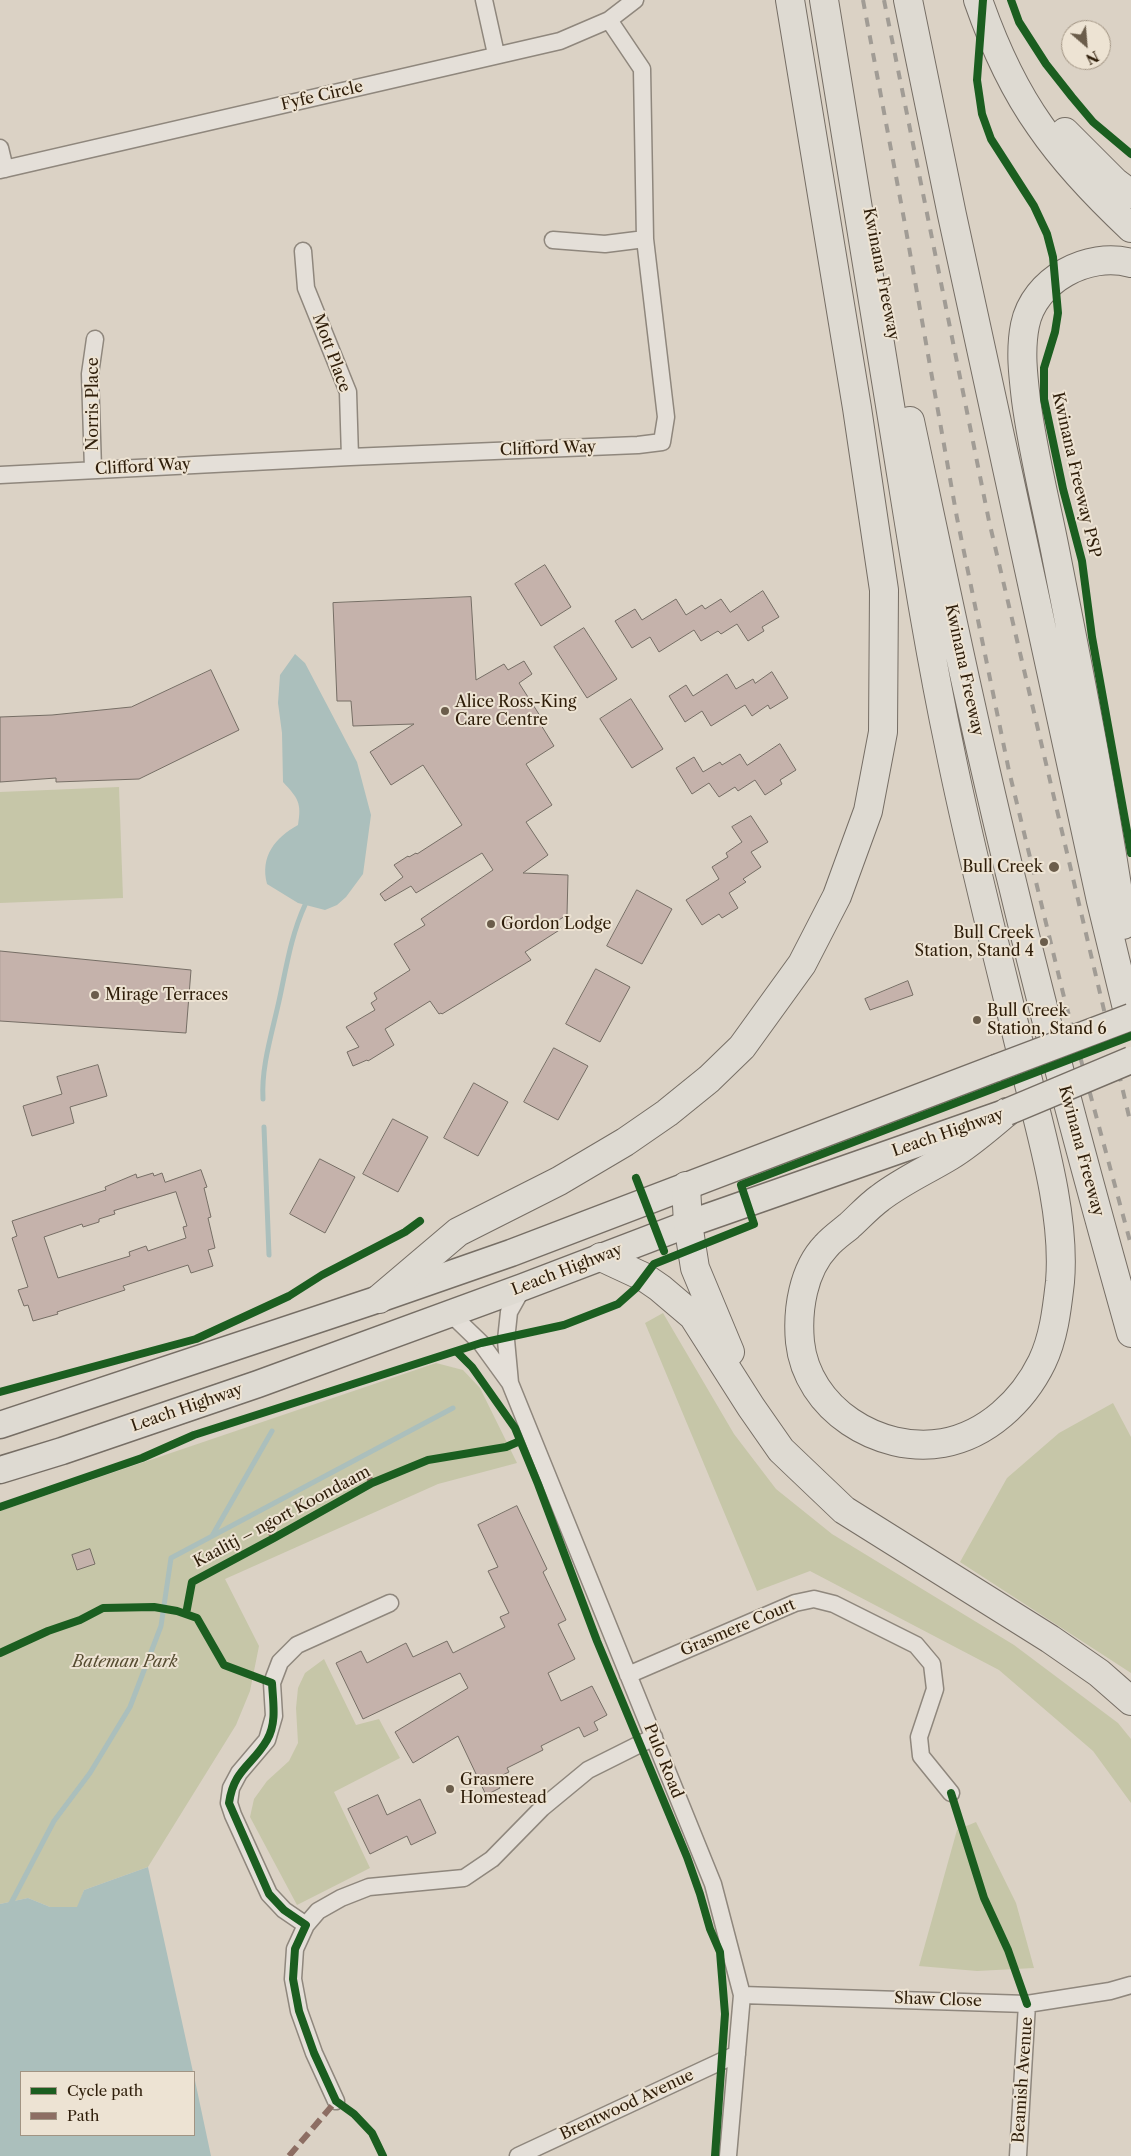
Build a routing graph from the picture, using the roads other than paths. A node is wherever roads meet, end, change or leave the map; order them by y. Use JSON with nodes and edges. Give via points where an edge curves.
{"nodes":[{"id":1,"x":484,"y":0,"type":"edge"},
{"id":2,"x":635,"y":0,"type":"edge"},
{"id":3,"x":790,"y":0,"type":"edge"},
{"id":4,"x":826,"y":0,"type":"edge"},
{"id":5,"x":908,"y":0,"type":"edge"},
{"id":6,"x":978,"y":0,"type":"edge"},
{"id":7,"x":609,"y":20,"type":"junction"},
{"id":8,"x":997,"y":44,"type":"junction"},
{"id":9,"x":496,"y":54,"type":"junction"},
{"id":10,"x":0,"y":148,"type":"edge"},
{"id":11,"x":3,"y":170,"type":"edge"},
{"id":12,"x":1131,"y":194,"type":"edge"},
{"id":13,"x":1131,"y":228,"type":"edge"},
{"id":14,"x":645,"y":239,"type":"junction"},
{"id":15,"x":553,"y":240,"type":"dead end"},
{"id":16,"x":302,"y":251,"type":"dead end"},
{"id":17,"x":1131,"y":263,"type":"edge"},
{"id":18,"x":95,"y":338,"type":"dead end"},
{"id":19,"x":350,"y":457,"type":"junction"},
{"id":20,"x":93,"y":469,"type":"junction"},
{"id":21,"x":0,"y":475,"type":"edge"},
{"id":22,"x":1131,"y":977,"type":"edge"},
{"id":23,"x":1131,"y":1017,"type":"edge"},
{"id":24,"x":1131,"y":1026,"type":"edge"},
{"id":25,"x":1131,"y":1060,"type":"edge"},
{"id":26,"x":1007,"y":1112,"type":"junction"},
{"id":27,"x":686,"y":1186,"type":"junction"},
{"id":28,"x":688,"y":1224,"type":"junction"},
{"id":29,"x":601,"y":1257,"type":"junction"},
{"id":30,"x":523,"y":1287,"type":"junction"},
{"id":31,"x":379,"y":1299,"type":"junction"},
{"id":32,"x":451,"y":1314,"type":"junction"},
{"id":33,"x":1131,"y":1333,"type":"edge"},
{"id":34,"x":510,"y":1383,"type":"junction"},
{"id":35,"x":751,"y":1407,"type":"junction"},
{"id":36,"x":0,"y":1425,"type":"edge"},
{"id":37,"x":0,"y":1470,"type":"edge"},
{"id":38,"x":390,"y":1603,"type":"dead end"},
{"id":39,"x":628,"y":1675,"type":"junction"},
{"id":40,"x":1131,"y":1701,"type":"edge"},
{"id":41,"x":654,"y":1736,"type":"junction"},
{"id":42,"x":951,"y":1793,"type":"dead end"},
{"id":43,"x":306,"y":1925,"type":"junction"},
{"id":44,"x":1131,"y":1985,"type":"edge"},
{"id":45,"x":742,"y":1995,"type":"junction"},
{"id":46,"x":1027,"y":2004,"type":"junction"},
{"id":47,"x":737,"y":2054,"type":"junction"},
{"id":48,"x":336,"y":2101,"type":"dead end"},
{"id":49,"x":518,"y":2156,"type":"edge"},
{"id":50,"x":728,"y":2156,"type":"edge"},
{"id":51,"x":1018,"y":2156,"type":"edge"}],
"edges":[{"from":1,"to":9,"type":"street"},
{"from":2,"to":7,"type":"street","name":"Fyfe Circle"},
{"from":3,"to":31,"type":"highway","via":[[884,590],[883,732],[868,810],[837,896],[802,964],[729,1060],[667,1113],[625,1142],[458,1232]]},
{"from":4,"to":26,"type":"highway","via":[[925,621],[950,750],[1041,1135],[1058,1225],[1060,1276],[1054,1326],[1043,1360],[1024,1391],[1000,1417],[969,1436],[943,1443],[914,1445],[882,1439],[853,1425],[830,1405],[813,1380],[801,1352],[798,1321],[805,1283],[822,1249],[876,1200],[953,1154]]},
{"from":4,"to":33,"type":"highway","name":"Kwinana Freeway","via":[[970,702],[1012,885]]},
{"from":5,"to":24,"type":"highway","via":[[1096,882]]},
{"from":6,"to":8,"type":"highway"},
{"from":7,"to":9,"type":"street","name":"Fyfe Circle","via":[[560,41]]},
{"from":7,"to":14,"type":"street","name":"Clifford Way","via":[[642,69]]},
{"from":8,"to":12,"type":"highway","via":[[1050,116]]},
{"from":8,"to":13,"type":"highway","via":[[1016,86],[1040,126],[1093,192]]},
{"from":9,"to":11,"type":"street","name":"Fyfe Circle"},
{"from":10,"to":11,"type":"street"},
{"from":14,"to":15,"type":"street","via":[[605,244]]},
{"from":14,"to":19,"type":"street","name":"Clifford Way","via":[[666,417],[662,442]]},
{"from":16,"to":19,"type":"street","name":"Mott Place","via":[[306,288],[348,392]]},
{"from":17,"to":22,"type":"highway","via":[[1113,260],[1089,263],[1063,273],[1031,308],[1022,350],[1030,429],[1106,813]]},
{"from":18,"to":20,"type":"street","name":"Norris Place","via":[[90,374]]},
{"from":19,"to":20,"type":"street","name":"Clifford Way"},
{"from":20,"to":21,"type":"street","name":"Clifford Way"},
{"from":23,"to":27,"type":"highway","bridge":true},
{"from":25,"to":26,"type":"highway","name":"Leach Highway","bridge":true},
{"from":26,"to":28,"type":"highway","name":"Leach Highway"},
{"from":27,"to":28,"type":"highway"},
{"from":27,"to":31,"type":"highway","via":[[512,1253]]},
{"from":28,"to":29,"type":"highway","name":"Leach Highway"},
{"from":28,"to":35,"type":"highway","via":[[695,1268]]},
{"from":29,"to":30,"type":"highway","name":"Leach Highway"},
{"from":29,"to":35,"type":"highway","via":[[650,1280],[693,1316]]},
{"from":30,"to":32,"type":"highway","name":"Leach Highway"},
{"from":30,"to":34,"type":"street","name":"Pulo Road","via":[[509,1312],[506,1340]]},
{"from":31,"to":36,"type":"highway"},
{"from":32,"to":34,"type":"street","name":"Pulo Road","via":[[481,1343]]},
{"from":32,"to":37,"type":"highway","name":"Leach Highway","via":[[258,1384]]},
{"from":34,"to":39,"type":"street","name":"Pulo Road"},
{"from":35,"to":40,"type":"highway","via":[[781,1450],[844,1510],[1050,1639]]},
{"from":38,"to":43,"type":"street","via":[[296,1645],[280,1662],[272,1683],[274,1716],[267,1740],[239,1773],[231,1788],[229,1803],[233,1815],[269,1894],[284,1910]]},
{"from":39,"to":41,"type":"street","name":"Pulo Road"},
{"from":39,"to":42,"type":"street","name":"Grasmere Court","via":[[795,1602],[814,1599],[834,1604],[916,1645],[932,1664],[935,1689],[919,1738],[921,1756]]},
{"from":41,"to":43,"type":"street","via":[[588,1770],[542,1808],[492,1859],[464,1878],[369,1887],[341,1898],[318,1912]]},
{"from":41,"to":45,"type":"street","name":"Pulo Road","via":[[713,1884]]},
{"from":43,"to":48,"type":"street","via":[[295,1949],[293,1979],[299,2011]]},
{"from":44,"to":46,"type":"street","name":"Shaw Close","via":[[1110,1992]]},
{"from":45,"to":46,"type":"street","name":"Shaw Close"},
{"from":45,"to":47,"type":"street","name":"Pulo Road"},
{"from":46,"to":51,"type":"street","name":"Beamish Avenue"},
{"from":47,"to":49,"type":"street","name":"Brentwood Avenue"},
{"from":47,"to":50,"type":"street","name":"Pulo Road"}]}
